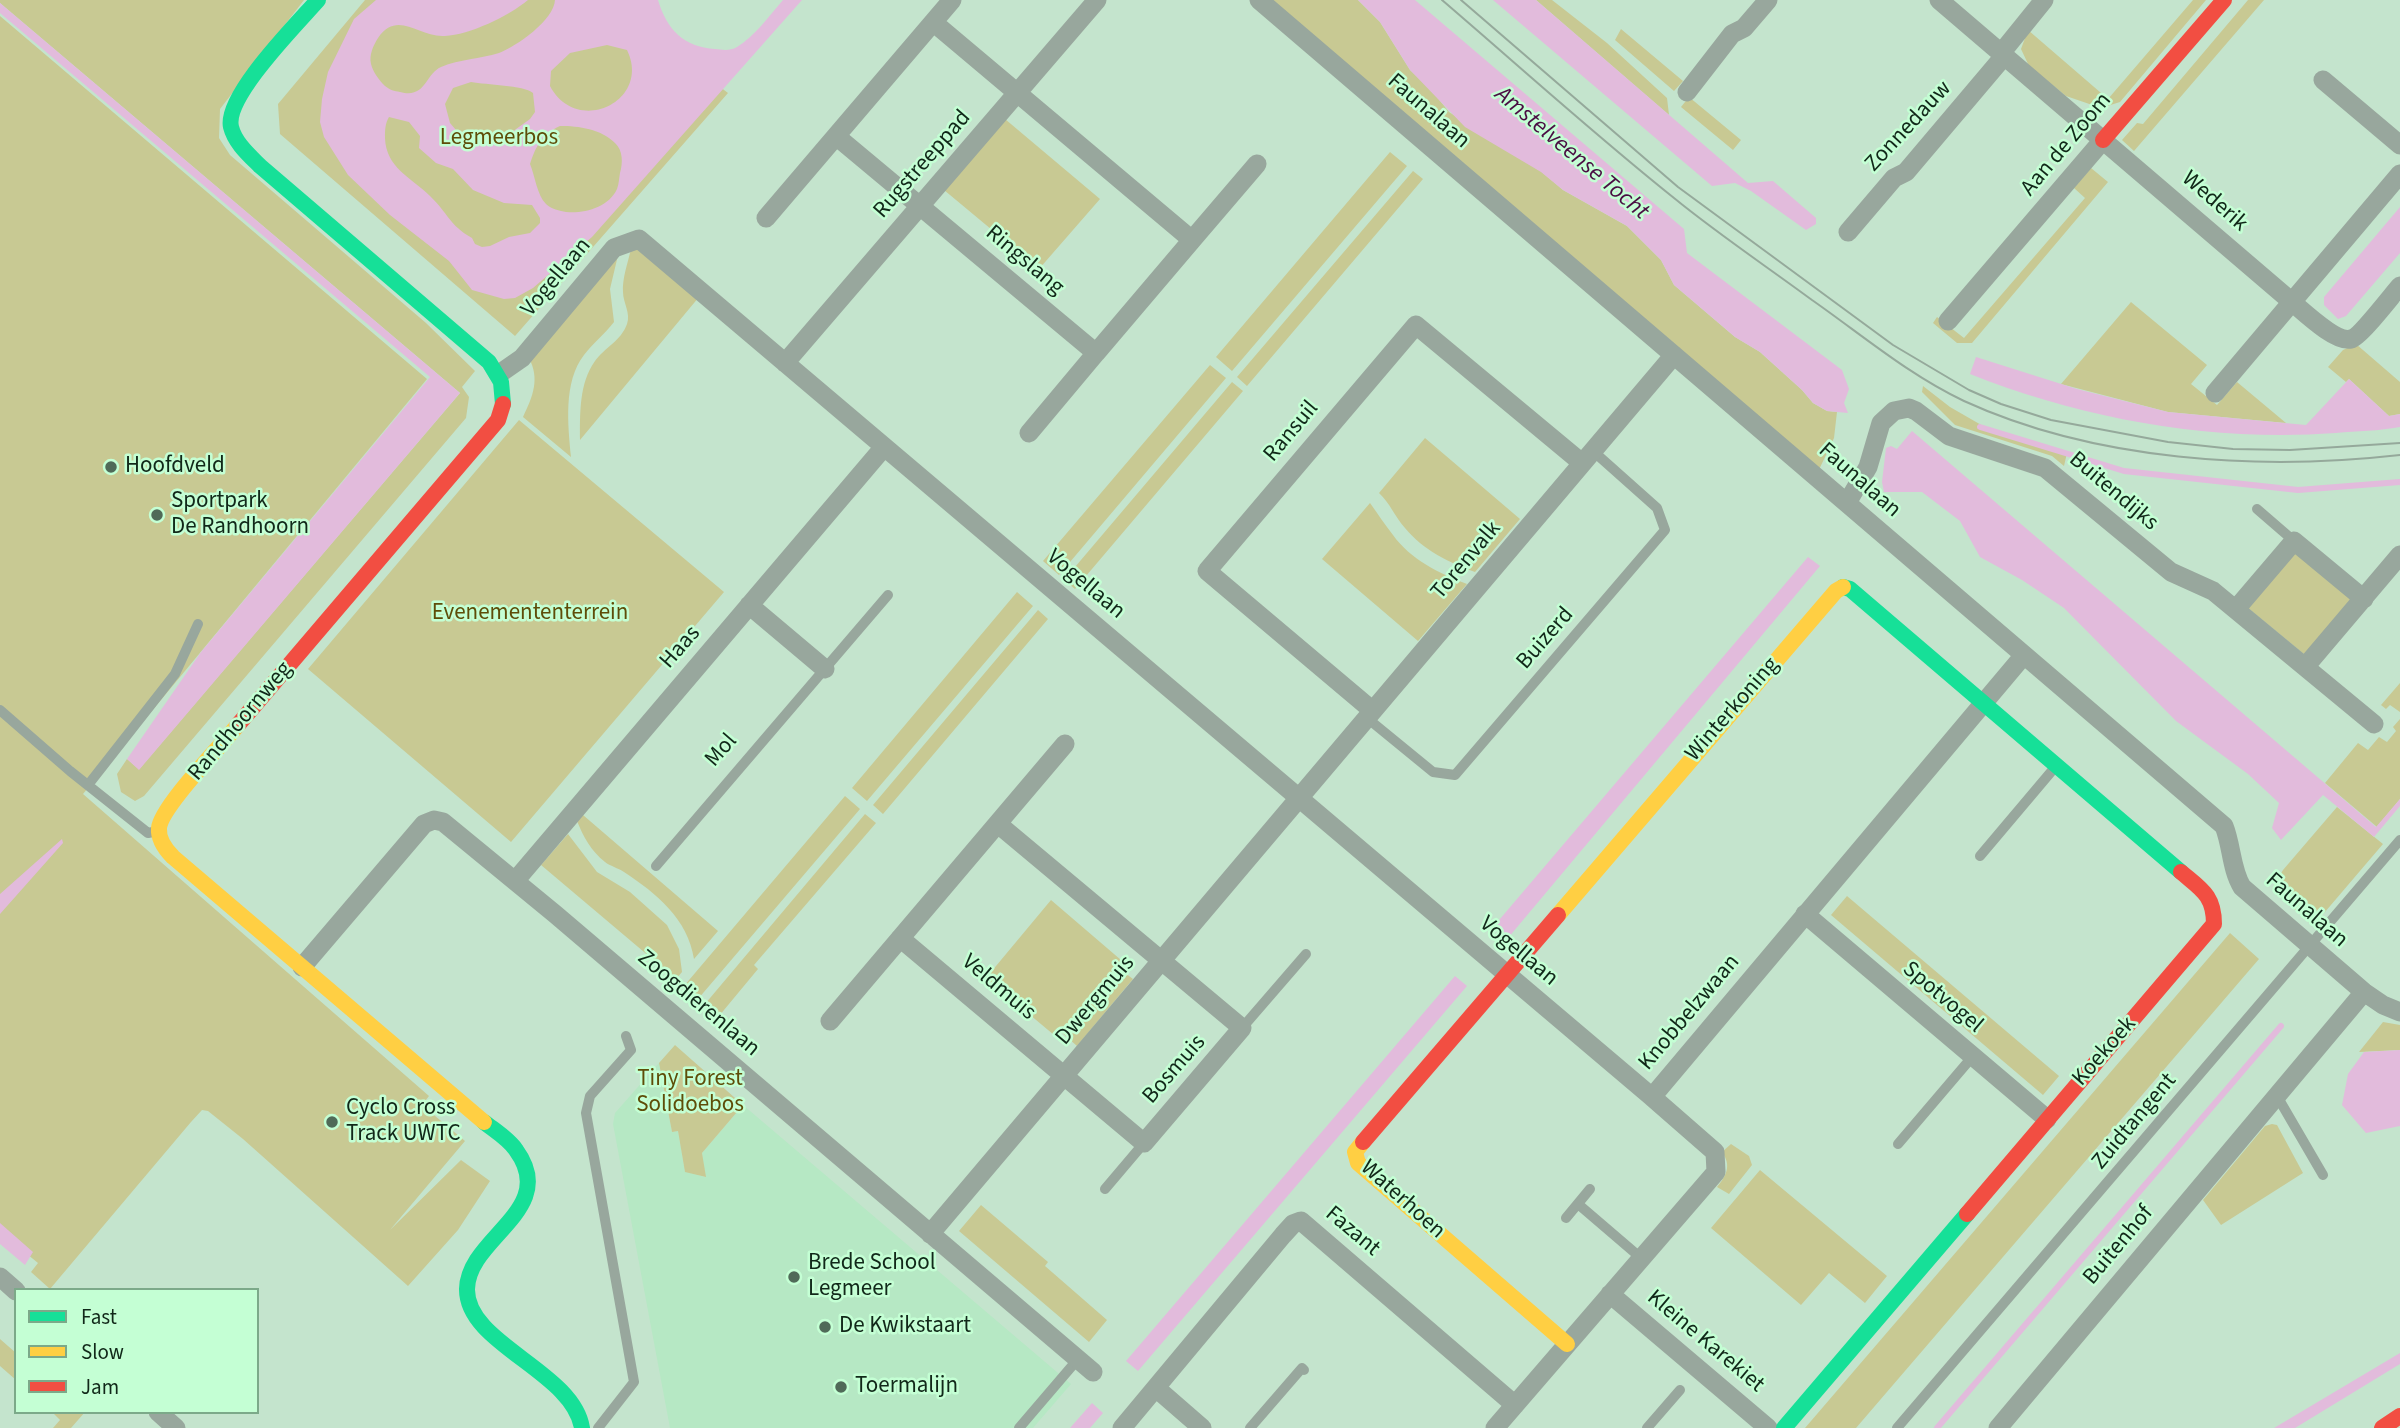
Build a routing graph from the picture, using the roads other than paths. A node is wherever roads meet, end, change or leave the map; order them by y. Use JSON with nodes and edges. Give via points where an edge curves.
{"nodes":[{"id":1,"x":318,"y":0,"type":"edge"},
{"id":2,"x":952,"y":0,"type":"edge"},
{"id":3,"x":1097,"y":0,"type":"edge"},
{"id":4,"x":1259,"y":0,"type":"edge"},
{"id":5,"x":1768,"y":0,"type":"edge"},
{"id":6,"x":1939,"y":0,"type":"edge"},
{"id":7,"x":2044,"y":0,"type":"edge"},
{"id":8,"x":2224,"y":0,"type":"edge"},
{"id":9,"x":933,"y":22,"type":"junction"},
{"id":10,"x":2004,"y":53,"type":"junction"},
{"id":11,"x":2323,"y":80,"type":"dead end"},
{"id":12,"x":1687,"y":92,"type":"dead end"},
{"id":13,"x":1017,"y":93,"type":"junction"},
{"id":14,"x":836,"y":136,"type":"junction"},
{"id":15,"x":2104,"y":140,"type":"junction"},
{"id":16,"x":2400,"y":145,"type":"edge"},
{"id":17,"x":1257,"y":164,"type":"dead end"},
{"id":18,"x":2400,"y":174,"type":"edge"},
{"id":19,"x":920,"y":206,"type":"junction"},
{"id":20,"x":766,"y":218,"type":"dead end"},
{"id":21,"x":1848,"y":232,"type":"dead end"},
{"id":22,"x":1192,"y":240,"type":"junction"},
{"id":23,"x":2400,"y":286,"type":"edge"},
{"id":24,"x":2292,"y":302,"type":"junction"},
{"id":25,"x":1948,"y":321,"type":"dead end"},
{"id":26,"x":1096,"y":353,"type":"junction"},
{"id":27,"x":1674,"y":355,"type":"junction"},
{"id":28,"x":785,"y":363,"type":"junction"},
{"id":29,"x":499,"y":374,"type":"junction"},
{"id":30,"x":2215,"y":393,"type":"dead end"},
{"id":31,"x":1029,"y":433,"type":"dead end"},
{"id":32,"x":884,"y":447,"type":"junction"},
{"id":33,"x":1588,"y":457,"type":"junction"},
{"id":34,"x":1847,"y":503,"type":"junction"},
{"id":35,"x":2257,"y":509,"type":"dead end"},
{"id":36,"x":2294,"y":541,"type":"junction"},
{"id":37,"x":2400,"y":555,"type":"edge"},
{"id":38,"x":888,"y":595,"type":"dead end"},
{"id":39,"x":2364,"y":598,"type":"junction"},
{"id":40,"x":749,"y":605,"type":"junction"},
{"id":41,"x":2236,"y":609,"type":"junction"},
{"id":42,"x":198,"y":624,"type":"dead end"},
{"id":43,"x":2024,"y":654,"type":"junction"},
{"id":44,"x":2305,"y":667,"type":"junction"},
{"id":45,"x":825,"y":669,"type":"junction"},
{"id":46,"x":1983,"y":703,"type":"junction"},
{"id":47,"x":0,"y":710,"type":"edge"},
{"id":48,"x":1370,"y":715,"type":"junction"},
{"id":49,"x":2374,"y":724,"type":"dead end"},
{"id":50,"x":1065,"y":744,"type":"dead end"},
{"id":51,"x":2056,"y":766,"type":"junction"},
{"id":52,"x":88,"y":785,"type":"junction"},
{"id":53,"x":1299,"y":799,"type":"junction"},
{"id":54,"x":998,"y":824,"type":"junction"},
{"id":55,"x":158,"y":831,"type":"junction"},
{"id":56,"x":2400,"y":840,"type":"edge"},
{"id":57,"x":1980,"y":856,"type":"dead end"},
{"id":58,"x":656,"y":866,"type":"dead end"},
{"id":59,"x":515,"y":881,"type":"junction"},
{"id":60,"x":1805,"y":914,"type":"junction"},
{"id":61,"x":900,"y":938,"type":"junction"},
{"id":62,"x":2309,"y":947,"type":"junction"},
{"id":63,"x":1306,"y":954,"type":"dead end"},
{"id":64,"x":1161,"y":962,"type":"junction"},
{"id":65,"x":302,"y":967,"type":"junction"},
{"id":66,"x":1506,"y":974,"type":"junction"},
{"id":67,"x":2364,"y":992,"type":"junction"},
{"id":68,"x":2400,"y":1012,"type":"edge"},
{"id":69,"x":830,"y":1021,"type":"dead end"},
{"id":70,"x":1242,"y":1028,"type":"junction"},
{"id":71,"x":626,"y":1036,"type":"dead end"},
{"id":72,"x":1973,"y":1056,"type":"junction"},
{"id":73,"x":1064,"y":1076,"type":"junction"},
{"id":74,"x":2277,"y":1096,"type":"junction"},
{"id":75,"x":1652,"y":1097,"type":"junction"},
{"id":76,"x":2047,"y":1119,"type":"junction"},
{"id":77,"x":1144,"y":1143,"type":"junction"},
{"id":78,"x":1898,"y":1144,"type":"dead end"},
{"id":79,"x":2323,"y":1175,"type":"dead end"},
{"id":80,"x":1105,"y":1189,"type":"dead end"},
{"id":81,"x":1590,"y":1189,"type":"dead end"},
{"id":82,"x":1578,"y":1204,"type":"junction"},
{"id":83,"x":1566,"y":1218,"type":"dead end"},
{"id":84,"x":930,"y":1234,"type":"junction"},
{"id":85,"x":1641,"y":1258,"type":"junction"},
{"id":86,"x":0,"y":1277,"type":"edge"},
{"id":87,"x":14,"y":1289,"type":"edge"},
{"id":88,"x":1610,"y":1294,"type":"junction"},
{"id":89,"x":1567,"y":1344,"type":"junction"},
{"id":90,"x":1078,"y":1359,"type":"junction"},
{"id":91,"x":1304,"y":1370,"type":"dead end"},
{"id":92,"x":1093,"y":1372,"type":"dead end"},
{"id":93,"x":1156,"y":1388,"type":"junction"},
{"id":94,"x":1680,"y":1390,"type":"dead end"},
{"id":95,"x":1515,"y":1405,"type":"junction"},
{"id":96,"x":160,"y":1414,"type":"edge"},
{"id":97,"x":2400,"y":1416,"type":"edge"},
{"id":98,"x":176,"y":1428,"type":"edge"},
{"id":99,"x":582,"y":1428,"type":"edge"},
{"id":100,"x":598,"y":1428,"type":"edge"},
{"id":101,"x":1019,"y":1428,"type":"edge"},
{"id":102,"x":1122,"y":1428,"type":"edge"},
{"id":103,"x":1202,"y":1428,"type":"edge"},
{"id":104,"x":1250,"y":1428,"type":"edge"},
{"id":105,"x":1494,"y":1428,"type":"edge"},
{"id":106,"x":1647,"y":1428,"type":"edge"},
{"id":107,"x":1768,"y":1428,"type":"edge"},
{"id":108,"x":1784,"y":1428,"type":"edge"},
{"id":109,"x":1897,"y":1428,"type":"edge"},
{"id":110,"x":1998,"y":1428,"type":"edge"},
{"id":111,"x":2382,"y":1428,"type":"edge"}],
"edges":[{"from":1,"to":29,"type":"street","via":[[236,97],[231,122],[236,142]]},
{"from":2,"to":9,"type":"street"},
{"from":3,"to":13,"type":"street","name":"Rugstreeppad"},
{"from":4,"to":27,"type":"street","name":"Faunalaan"},
{"from":5,"to":12,"type":"street","via":[[1744,28],[1732,34]]},
{"from":6,"to":10,"type":"street"},
{"from":7,"to":10,"type":"street","name":"Zonnedauw"},
{"from":8,"to":15,"type":"street","name":"Aan de Zoom"},
{"from":9,"to":13,"type":"street"},
{"from":9,"to":14,"type":"street"},
{"from":10,"to":15,"type":"street"},
{"from":10,"to":21,"type":"street","name":"Zonnedauw","via":[[1906,172],[1894,177]]},
{"from":11,"to":16,"type":"street"},
{"from":13,"to":19,"type":"street","name":"Rugstreeppad"},
{"from":13,"to":22,"type":"street"},
{"from":14,"to":19,"type":"street","name":"Ringslang"},
{"from":14,"to":20,"type":"street"},
{"from":15,"to":24,"type":"street","name":"Wederik"},
{"from":15,"to":25,"type":"street","name":"Aan de Zoom"},
{"from":17,"to":22,"type":"street"},
{"from":18,"to":24,"type":"street"},
{"from":19,"to":26,"type":"street","name":"Ringslang"},
{"from":19,"to":28,"type":"street","name":"Rugstreeppad"},
{"from":22,"to":26,"type":"street"},
{"from":23,"to":24,"type":"street","name":"Wederik","via":[[2351,339],[2334,335]]},
{"from":24,"to":30,"type":"street"},
{"from":26,"to":31,"type":"street"},
{"from":27,"to":33,"type":"street","name":"Torenvalk"},
{"from":27,"to":34,"type":"street","name":"Faunalaan"},
{"from":28,"to":29,"type":"street","name":"Vogellaan","via":[[639,239],[614,248],[522,358]]},
{"from":28,"to":32,"type":"street","name":"Vogellaan"},
{"from":29,"to":55,"type":"street","name":"Randhoornweg","via":[[505,399],[498,420],[166,810]]},
{"from":32,"to":40,"type":"street","name":"Haas"},
{"from":32,"to":53,"type":"street","name":"Vogellaan"},
{"from":33,"to":48,"type":"street","name":"Torenvalk"},
{"from":33,"to":48,"type":"lane","name":"Buizerd","via":[[1657,508],[1665,530],[1455,775],[1433,772]]},
{"from":33,"to":48,"type":"street","name":"Ransuil","via":[[1416,325],[1313,445],[1208,570]]},
{"from":34,"to":41,"type":"street","name":"Buitendijks","via":[[1868,467],[1881,423],[1894,411],[1909,408],[1949,436],[2045,468],[2171,572],[2213,591]]},
{"from":34,"to":43,"type":"street","name":"Faunalaan"},
{"from":35,"to":36,"type":"lane"},
{"from":36,"to":39,"type":"street"},
{"from":36,"to":41,"type":"street"},
{"from":37,"to":39,"type":"street"},
{"from":38,"to":45,"type":"lane","name":"Mol"},
{"from":39,"to":44,"type":"street"},
{"from":40,"to":45,"type":"street"},
{"from":40,"to":59,"type":"street","name":"Haas"},
{"from":41,"to":44,"type":"street","name":"Buitendijks"},
{"from":42,"to":52,"type":"lane","via":[[175,674]]},
{"from":43,"to":46,"type":"street","name":"Knobbelzwaan"},
{"from":43,"to":62,"type":"street","name":"Faunalaan","via":[[2224,826],[2242,887]]},
{"from":44,"to":49,"type":"street","name":"Buitendijks"},
{"from":45,"to":58,"type":"lane","name":"Mol"},
{"from":46,"to":51,"type":"street","name":"Koekoek"},
{"from":46,"to":60,"type":"street","name":"Knobbelzwaan"},
{"from":46,"to":66,"type":"street","name":"Winterkoning","via":[[1843,587]]},
{"from":47,"to":52,"type":"lane"},
{"from":48,"to":53,"type":"street","name":"Torenvalk"},
{"from":50,"to":54,"type":"street"},
{"from":51,"to":57,"type":"lane"},
{"from":51,"to":76,"type":"street","name":"Koekoek","via":[[2209,895],[2214,924]]},
{"from":52,"to":55,"type":"lane","via":[[148,833]]},
{"from":53,"to":64,"type":"street","name":"Dwergmuis"},
{"from":53,"to":66,"type":"street","name":"Vogellaan"},
{"from":54,"to":61,"type":"street"},
{"from":54,"to":64,"type":"street"},
{"from":55,"to":65,"type":"street","via":[[167,851]]},
{"from":56,"to":62,"type":"lane","name":"Zuidtangent"},
{"from":59,"to":65,"type":"street","name":"Zoogdierenlaan","via":[[443,822],[424,824]]},
{"from":59,"to":84,"type":"street","name":"Zoogdierenlaan"},
{"from":60,"to":72,"type":"street","name":"Spotvogel"},
{"from":60,"to":75,"type":"street","name":"Knobbelzwaan"},
{"from":61,"to":69,"type":"street"},
{"from":61,"to":73,"type":"street","name":"Veldmuis"},
{"from":62,"to":67,"type":"street","name":"Faunalaan"},
{"from":62,"to":109,"type":"lane","name":"Zuidtangent"},
{"from":63,"to":70,"type":"lane","name":"Bosmuis"},
{"from":64,"to":70,"type":"street","name":"Bosmuis"},
{"from":64,"to":73,"type":"street","name":"Dwergmuis"},
{"from":65,"to":99,"type":"street","via":[[522,1157],[529,1180],[526,1199],[472,1267],[467,1296],[477,1319],[569,1398]]},
{"from":66,"to":75,"type":"street","name":"Vogellaan"},
{"from":66,"to":89,"type":"street","name":"Waterhoen","via":[[1357,1147],[1355,1159]]},
{"from":67,"to":68,"type":"street","name":"Faunalaan"},
{"from":67,"to":74,"type":"street","name":"Buitenhof"},
{"from":70,"to":77,"type":"street","name":"Bosmuis"},
{"from":71,"to":100,"type":"lane","via":[[631,1050],[590,1096],[586,1113],[634,1382]]},
{"from":72,"to":76,"type":"street","name":"Spotvogel"},
{"from":72,"to":78,"type":"lane"},
{"from":73,"to":77,"type":"street"},
{"from":73,"to":84,"type":"street","name":"Dwergmuis"},
{"from":74,"to":79,"type":"lane"},
{"from":74,"to":110,"type":"street","name":"Buitenhof"},
{"from":75,"to":85,"type":"street","name":"Knobbelzwaan","via":[[1715,1152],[1718,1165]]},
{"from":76,"to":108,"type":"street","name":"Koekoek"},
{"from":77,"to":80,"type":"lane","name":"Bosmuis"},
{"from":81,"to":82,"type":"lane"},
{"from":82,"to":83,"type":"lane"},
{"from":82,"to":85,"type":"lane"},
{"from":84,"to":90,"type":"street","name":"Zoogdierenlaan"},
{"from":85,"to":88,"type":"street","name":"Knobbelzwaan"},
{"from":86,"to":87,"type":"street"},
{"from":88,"to":89,"type":"street","name":"Knobbelzwaan"},
{"from":88,"to":107,"type":"street","name":"Kleine Karekiet"},
{"from":89,"to":95,"type":"street","name":"Knobbelzwaan"},
{"from":90,"to":92,"type":"street","name":"Zoogdierenlaan"},
{"from":90,"to":101,"type":"lane"},
{"from":91,"to":104,"type":"lane"},
{"from":93,"to":95,"type":"street","name":"Fazant","via":[[1283,1235],[1301,1221]]},
{"from":93,"to":102,"type":"street","name":"Fazant"},
{"from":93,"to":103,"type":"street"},
{"from":94,"to":106,"type":"lane"},
{"from":95,"to":105,"type":"street","name":"Knobbelzwaan"},
{"from":96,"to":98,"type":"street"},
{"from":97,"to":111,"type":"street"}]}
